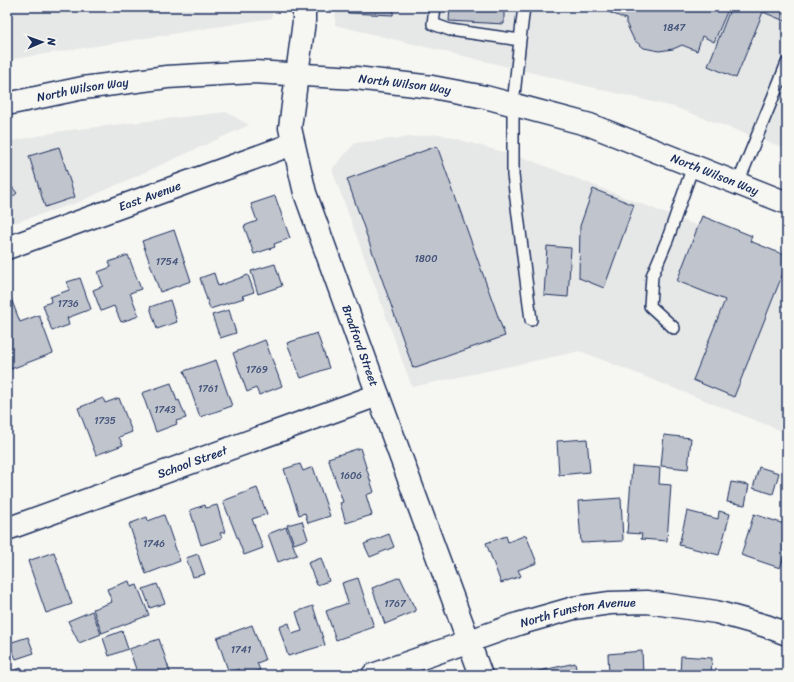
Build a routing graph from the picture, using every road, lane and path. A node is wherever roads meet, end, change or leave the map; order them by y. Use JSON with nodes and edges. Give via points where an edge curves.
{"nodes":[{"id":1,"x":304,"y":7,"type":"edge"},
{"id":2,"x":435,"y":7,"type":"edge"},
{"id":3,"x":524,"y":7,"type":"edge"},
{"id":4,"x":520,"y":40,"type":"junction"},
{"id":5,"x":787,"y":63,"type":"edge"},
{"id":6,"x":296,"y":75,"type":"junction"},
{"id":7,"x":7,"y":104,"type":"edge"},
{"id":8,"x":513,"y":104,"type":"junction"},
{"id":9,"x":293,"y":144,"type":"junction"},
{"id":10,"x":693,"y":166,"type":"junction"},
{"id":11,"x":738,"y":183,"type":"junction"},
{"id":12,"x":787,"y":203,"type":"edge"},
{"id":13,"x":7,"y":248,"type":"edge"},
{"id":14,"x":531,"y":320,"type":"dead end"},
{"id":15,"x":674,"y":328,"type":"dead end"},
{"id":16,"x":378,"y":395,"type":"junction"},
{"id":17,"x":7,"y":529,"type":"edge"},
{"id":18,"x":787,"y":634,"type":"edge"},
{"id":19,"x":469,"y":640,"type":"junction"},
{"id":20,"x":373,"y":675,"type":"edge"},
{"id":21,"x":481,"y":675,"type":"edge"}],
"edges":[{"from":1,"to":6,"type":"street","name":"Bradford Street"},
{"from":2,"to":4,"type":"lane","via":[[433,24],[450,30]]},
{"from":3,"to":4,"type":"lane"},
{"from":4,"to":8,"type":"lane"},
{"from":5,"to":11,"type":"lane"},
{"from":6,"to":7,"type":"street","name":"North Wilson Way","via":[[254,72],[166,77],[83,88]]},
{"from":6,"to":8,"type":"street","name":"North Wilson Way","via":[[356,78],[432,87]]},
{"from":6,"to":9,"type":"street","name":"Bradford Street","via":[[290,128]]},
{"from":8,"to":10,"type":"street","name":"North Wilson Way","via":[[590,125]]},
{"from":8,"to":14,"type":"lane","via":[[513,175]]},
{"from":9,"to":13,"type":"street","name":"East Avenue"},
{"from":9,"to":16,"type":"street","name":"Bradford Street","via":[[305,193]]},
{"from":10,"to":11,"type":"street","name":"North Wilson Way"},
{"from":10,"to":15,"type":"lane","via":[[652,276],[650,306]]},
{"from":11,"to":12,"type":"street","name":"North Wilson Way"},
{"from":16,"to":17,"type":"street","name":"School Street"},
{"from":16,"to":19,"type":"street","name":"Bradford Street"},
{"from":18,"to":19,"type":"street","name":"North Funston Avenue","via":[[716,612],[647,602],[610,603],[574,608]]},
{"from":19,"to":20,"type":"street","name":"North Funston Avenue"},
{"from":19,"to":21,"type":"street","name":"Bradford Street"}]}
